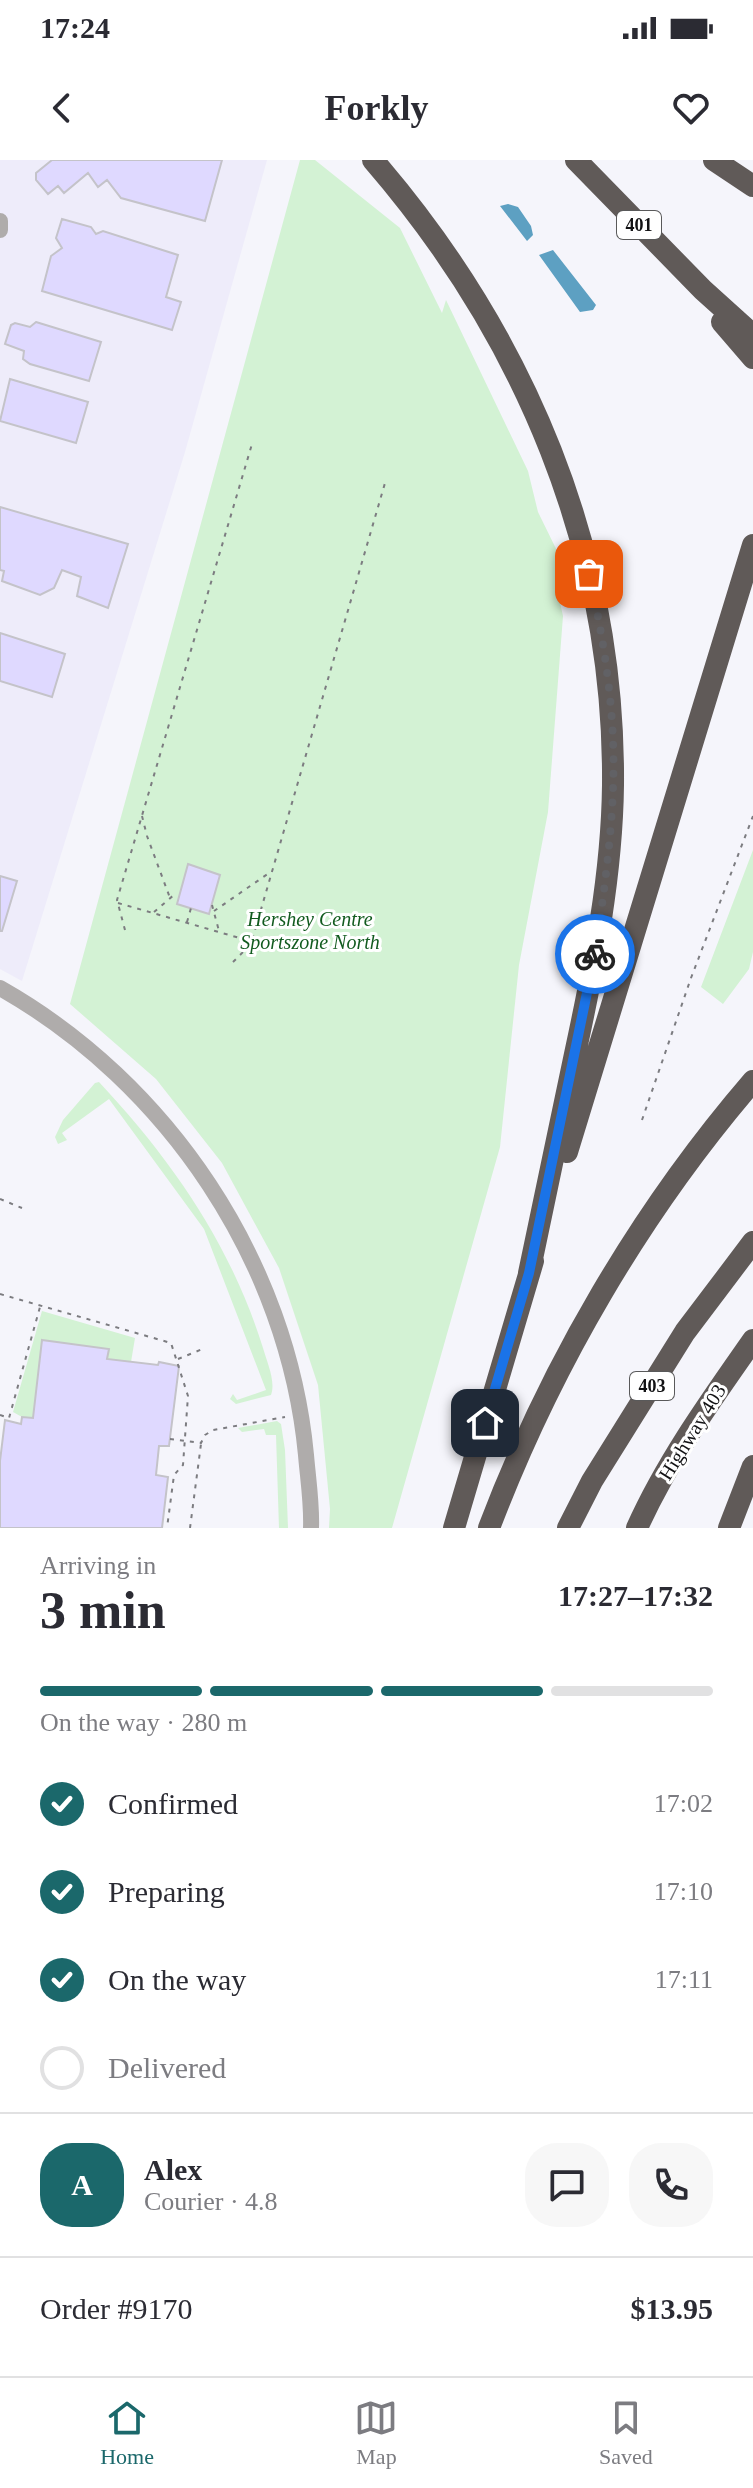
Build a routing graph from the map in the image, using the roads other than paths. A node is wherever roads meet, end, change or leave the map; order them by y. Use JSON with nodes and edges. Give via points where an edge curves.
{"nodes":[{"id":1,"x":373,"y":160,"type":"edge"},
{"id":2,"x":576,"y":160,"type":"edge"},
{"id":3,"x":714,"y":160,"type":"edge"},
{"id":4,"x":753,"y":186,"type":"edge"},
{"id":5,"x":0,"y":221,"type":"edge"},
{"id":6,"x":0,"y":230,"type":"edge"},
{"id":7,"x":703,"y":290,"type":"junction"},
{"id":8,"x":753,"y":335,"type":"edge"},
{"id":9,"x":753,"y":358,"type":"edge"},
{"id":10,"x":753,"y":545,"type":"edge"},
{"id":11,"x":0,"y":988,"type":"edge"},
{"id":12,"x":753,"y":1081,"type":"edge"},
{"id":13,"x":749,"y":1246,"type":"edge"},
{"id":14,"x":529,"y":1273,"type":"junction"},
{"id":15,"x":753,"y":1340,"type":"edge"},
{"id":16,"x":753,"y":1466,"type":"edge"},
{"id":17,"x":311,"y":1528,"type":"edge"},
{"id":18,"x":454,"y":1528,"type":"edge"},
{"id":19,"x":489,"y":1528,"type":"edge"},
{"id":20,"x":568,"y":1528,"type":"edge"},
{"id":21,"x":637,"y":1528,"type":"edge"},
{"id":22,"x":729,"y":1528,"type":"edge"}],
"edges":[{"from":1,"to":14,"type":"highway","via":[[447,252],[517,371],[565,486],[606,663],[613,787],[606,874],[594,962]]},
{"from":2,"to":7,"type":"highway","number":"401"},
{"from":3,"to":4,"type":"highway"},
{"from":5,"to":6,"type":"street"},
{"from":7,"to":8,"type":"highway","number":"401"},
{"from":7,"to":9,"type":"highway","via":[[726,329]]},
{"from":10,"to":14,"type":"highway"},
{"from":11,"to":17,"type":"street","via":[[78,1041],[130,1089],[191,1159],[234,1224],[278,1324],[302,1414]]},
{"from":12,"to":19,"type":"highway","via":[[706,1135],[631,1245],[553,1382]]},
{"from":13,"to":20,"type":"highway","number":"403","via":[[685,1332]]},
{"from":14,"to":18,"type":"highway"},
{"from":15,"to":21,"type":"highway","name":"Highway 403","via":[[707,1406]]},
{"from":16,"to":22,"type":"highway"}]}
